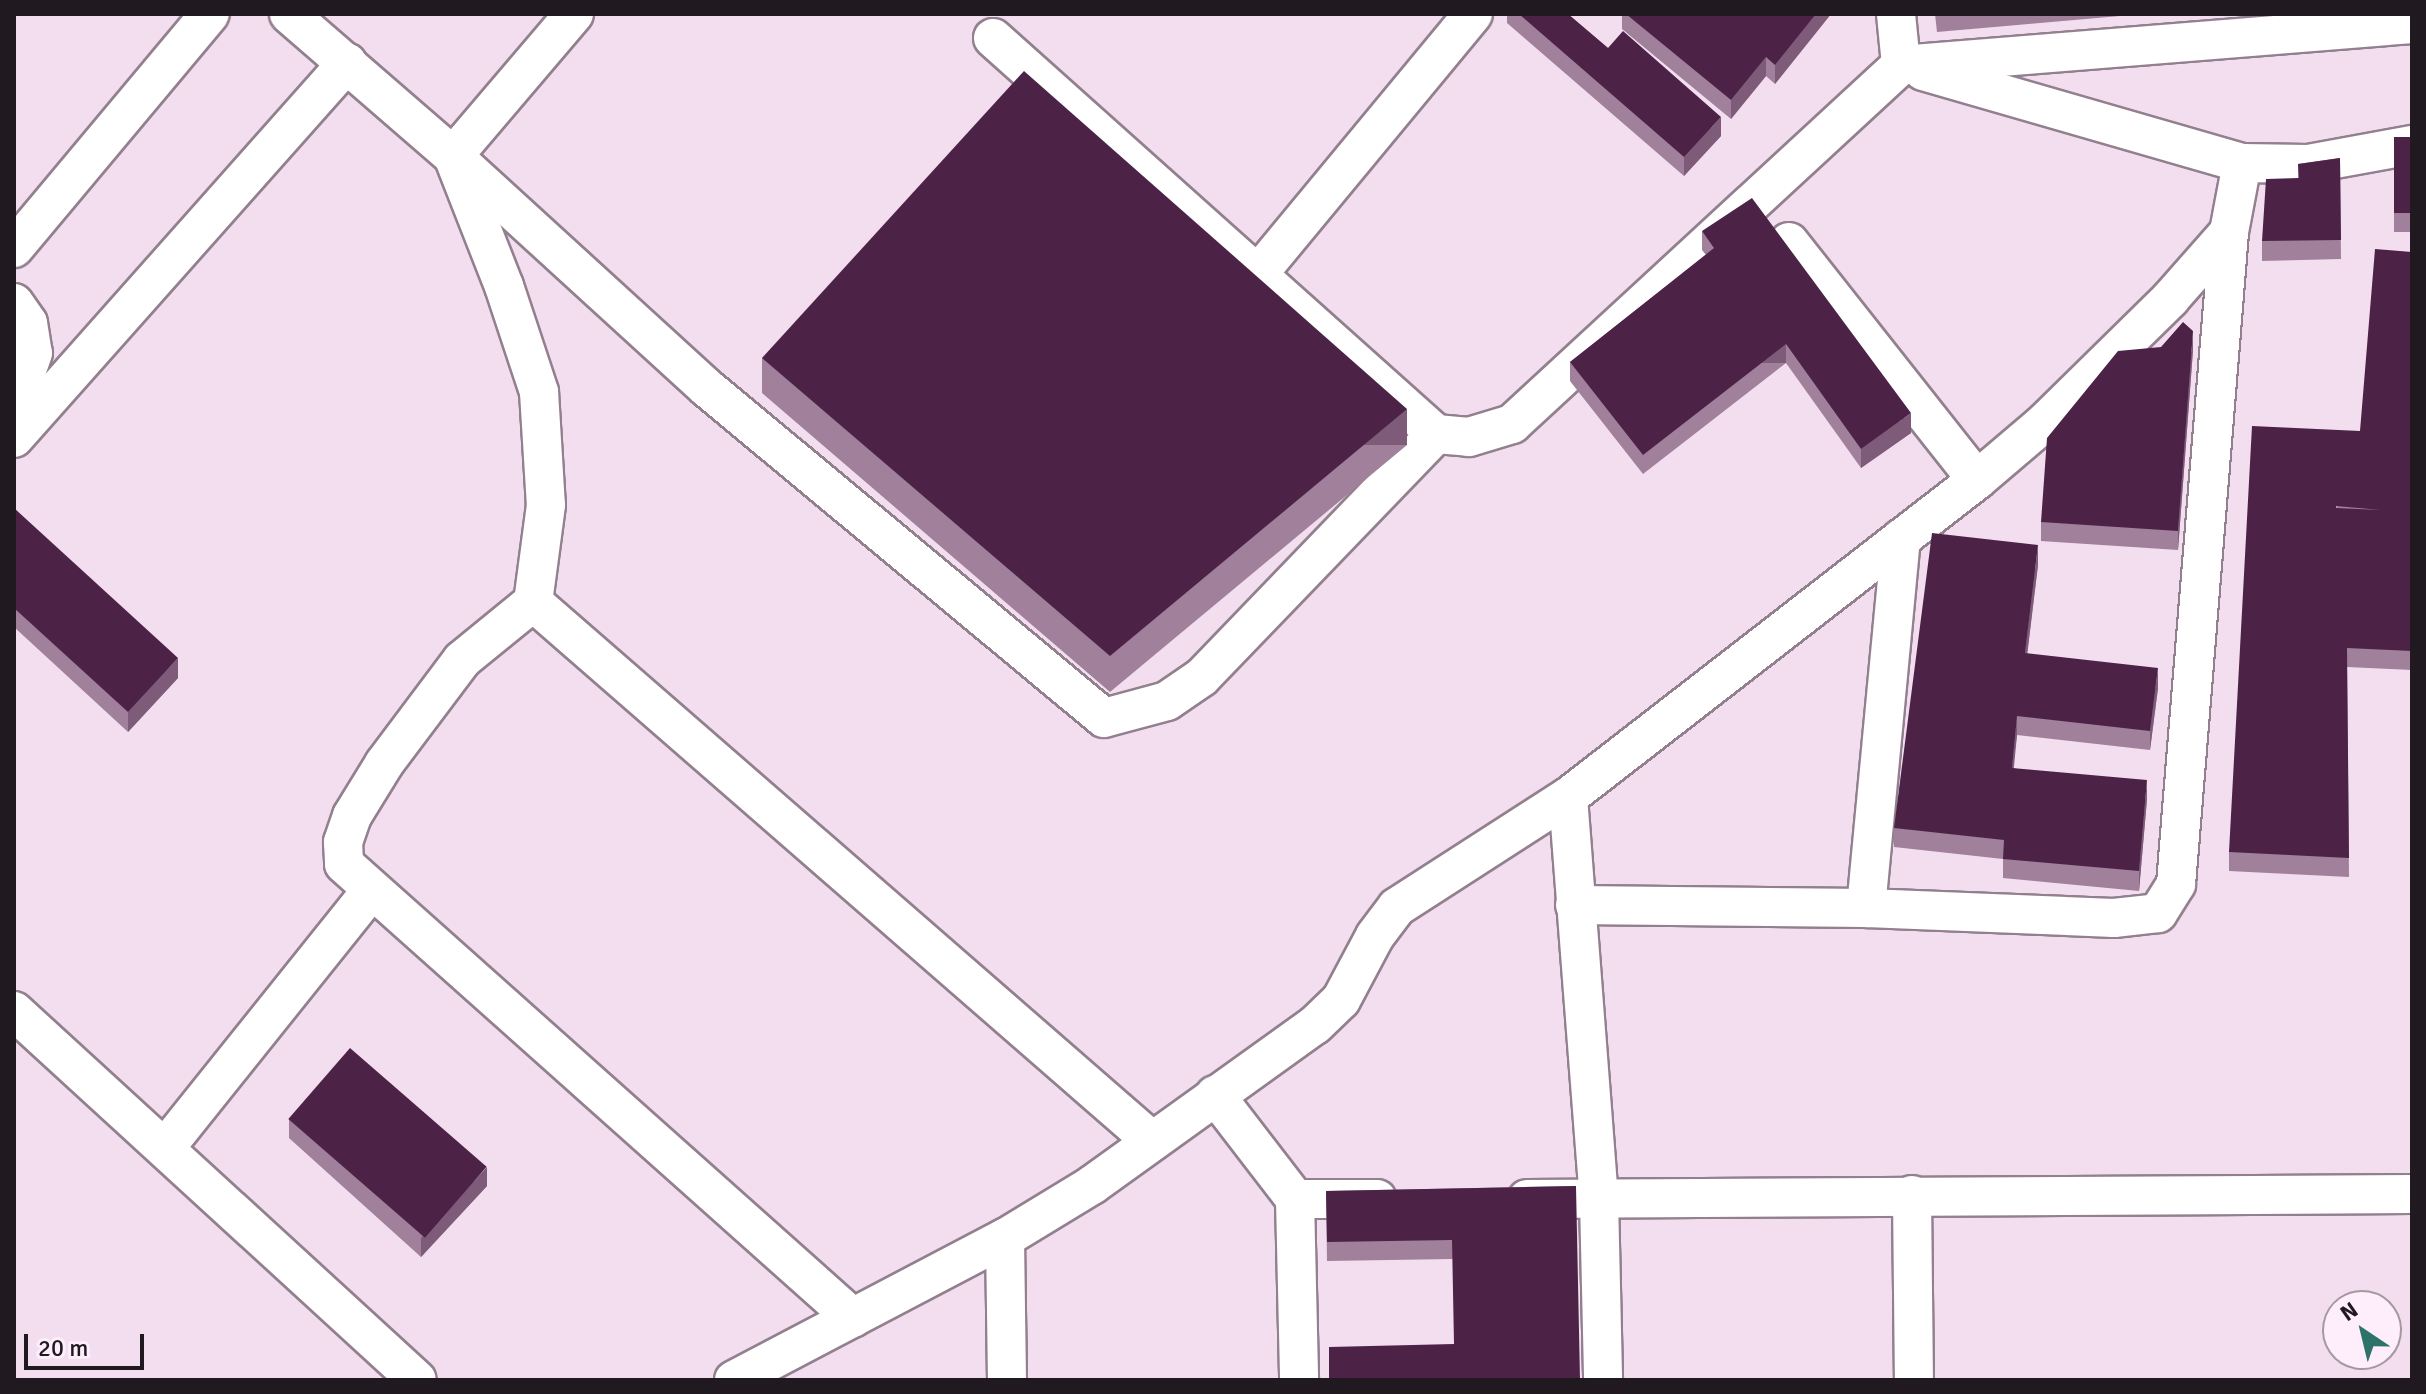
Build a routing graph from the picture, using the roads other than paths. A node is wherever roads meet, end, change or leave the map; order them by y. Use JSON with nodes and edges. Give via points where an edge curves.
{"nodes":[{"id":1,"x":210,"y":14,"type":"edge"},
{"id":2,"x":289,"y":14,"type":"edge"},
{"id":3,"x":574,"y":14,"type":"edge"},
{"id":4,"x":1473,"y":14,"type":"edge"},
{"id":5,"x":1896,"y":14,"type":"edge"},
{"id":6,"x":2412,"y":24,"type":"edge"},
{"id":7,"x":993,"y":38,"type":"dead end"},
{"id":8,"x":347,"y":63,"type":"junction"},
{"id":9,"x":1901,"y":65,"type":"junction"},
{"id":10,"x":2412,"y":145,"type":"edge"},
{"id":11,"x":453,"y":156,"type":"junction"},
{"id":12,"x":2242,"y":163,"type":"junction"},
{"id":13,"x":2229,"y":232,"type":"junction"},
{"id":14,"x":1789,"y":242,"type":"edge"},
{"id":15,"x":14,"y":248,"type":"edge"},
{"id":16,"x":1258,"y":274,"type":"junction"},
{"id":17,"x":14,"y":303,"type":"edge"},
{"id":18,"x":14,"y":407,"type":"edge"},
{"id":19,"x":1436,"y":434,"type":"junction"},
{"id":20,"x":14,"y":438,"type":"edge"},
{"id":21,"x":1977,"y":480,"type":"junction"},
{"id":22,"x":1901,"y":539,"type":"junction"},
{"id":23,"x":533,"y":602,"type":"junction"},
{"id":24,"x":1568,"y":797,"type":"junction"},
{"id":25,"x":372,"y":890,"type":"junction"},
{"id":26,"x":1575,"y":905,"type":"junction"},
{"id":27,"x":1866,"y":908,"type":"junction"},
{"id":28,"x":14,"y":1011,"type":"edge"},
{"id":29,"x":1215,"y":1095,"type":"junction"},
{"id":30,"x":1152,"y":1141,"type":"junction"},
{"id":31,"x":165,"y":1148,"type":"junction"},
{"id":32,"x":2412,"y":1194,"type":"edge"},
{"id":33,"x":1912,"y":1195,"type":"junction"},
{"id":34,"x":1295,"y":1199,"type":"junction"},
{"id":35,"x":1416,"y":1199,"type":"edge"},
{"id":36,"x":1493,"y":1199,"type":"edge"},
{"id":37,"x":1599,"y":1199,"type":"junction"},
{"id":38,"x":1005,"y":1238,"type":"junction"},
{"id":39,"x":853,"y":1318,"type":"junction"},
{"id":40,"x":417,"y":1380,"type":"edge"},
{"id":41,"x":734,"y":1380,"type":"edge"},
{"id":42,"x":1007,"y":1380,"type":"edge"},
{"id":43,"x":1299,"y":1380,"type":"edge"},
{"id":44,"x":1603,"y":1380,"type":"edge"},
{"id":45,"x":1914,"y":1380,"type":"edge"}],
"edges":[{"from":1,"to":15,"type":"street"},
{"from":2,"to":8,"type":"street"},
{"from":3,"to":11,"type":"street"},
{"from":4,"to":16,"type":"street"},
{"from":5,"to":9,"type":"street"},
{"from":6,"to":9,"type":"street"},
{"from":7,"to":16,"type":"street"},
{"from":8,"to":11,"type":"street"},
{"from":8,"to":20,"type":"street"},
{"from":9,"to":12,"type":"street"},
{"from":9,"to":19,"type":"street","via":[[1512,424],[1469,437]]},
{"from":10,"to":12,"type":"street","via":[[2308,164]]},
{"from":11,"to":19,"type":"street","via":[[707,388],[1104,718],[1167,701],[1202,677]]},
{"from":11,"to":23,"type":"street","via":[[539,392],[546,505]]},
{"from":12,"to":13,"type":"street"},
{"from":13,"to":21,"type":"street","via":[[2109,363]]},
{"from":13,"to":27,"type":"street","via":[[2176,884],[2158,913],[2114,918]]},
{"from":14,"to":21,"type":"street"},
{"from":16,"to":19,"type":"street"},
{"from":17,"to":18,"type":"street","via":[[28,323],[33,353]]},
{"from":21,"to":22,"type":"street"},
{"from":22,"to":24,"type":"street"},
{"from":22,"to":27,"type":"street"},
{"from":23,"to":25,"type":"street","via":[[462,660],[352,816],[343,842],[344,864]]},
{"from":23,"to":30,"type":"street"},
{"from":24,"to":26,"type":"street"},
{"from":24,"to":29,"type":"street","via":[[1397,907],[1329,1013]]},
{"from":25,"to":31,"type":"street"},
{"from":25,"to":39,"type":"street"},
{"from":26,"to":27,"type":"street"},
{"from":26,"to":37,"type":"street"},
{"from":28,"to":31,"type":"street"},
{"from":29,"to":30,"type":"street"},
{"from":29,"to":34,"type":"street"},
{"from":30,"to":38,"type":"street"},
{"from":31,"to":40,"type":"street"},
{"from":32,"to":33,"type":"street"},
{"from":33,"to":37,"type":"street"},
{"from":33,"to":45,"type":"street"},
{"from":34,"to":35,"type":"street"},
{"from":34,"to":43,"type":"street"},
{"from":36,"to":37,"type":"street"},
{"from":37,"to":44,"type":"street"},
{"from":38,"to":39,"type":"street"},
{"from":38,"to":42,"type":"street"},
{"from":39,"to":41,"type":"street"}]}
